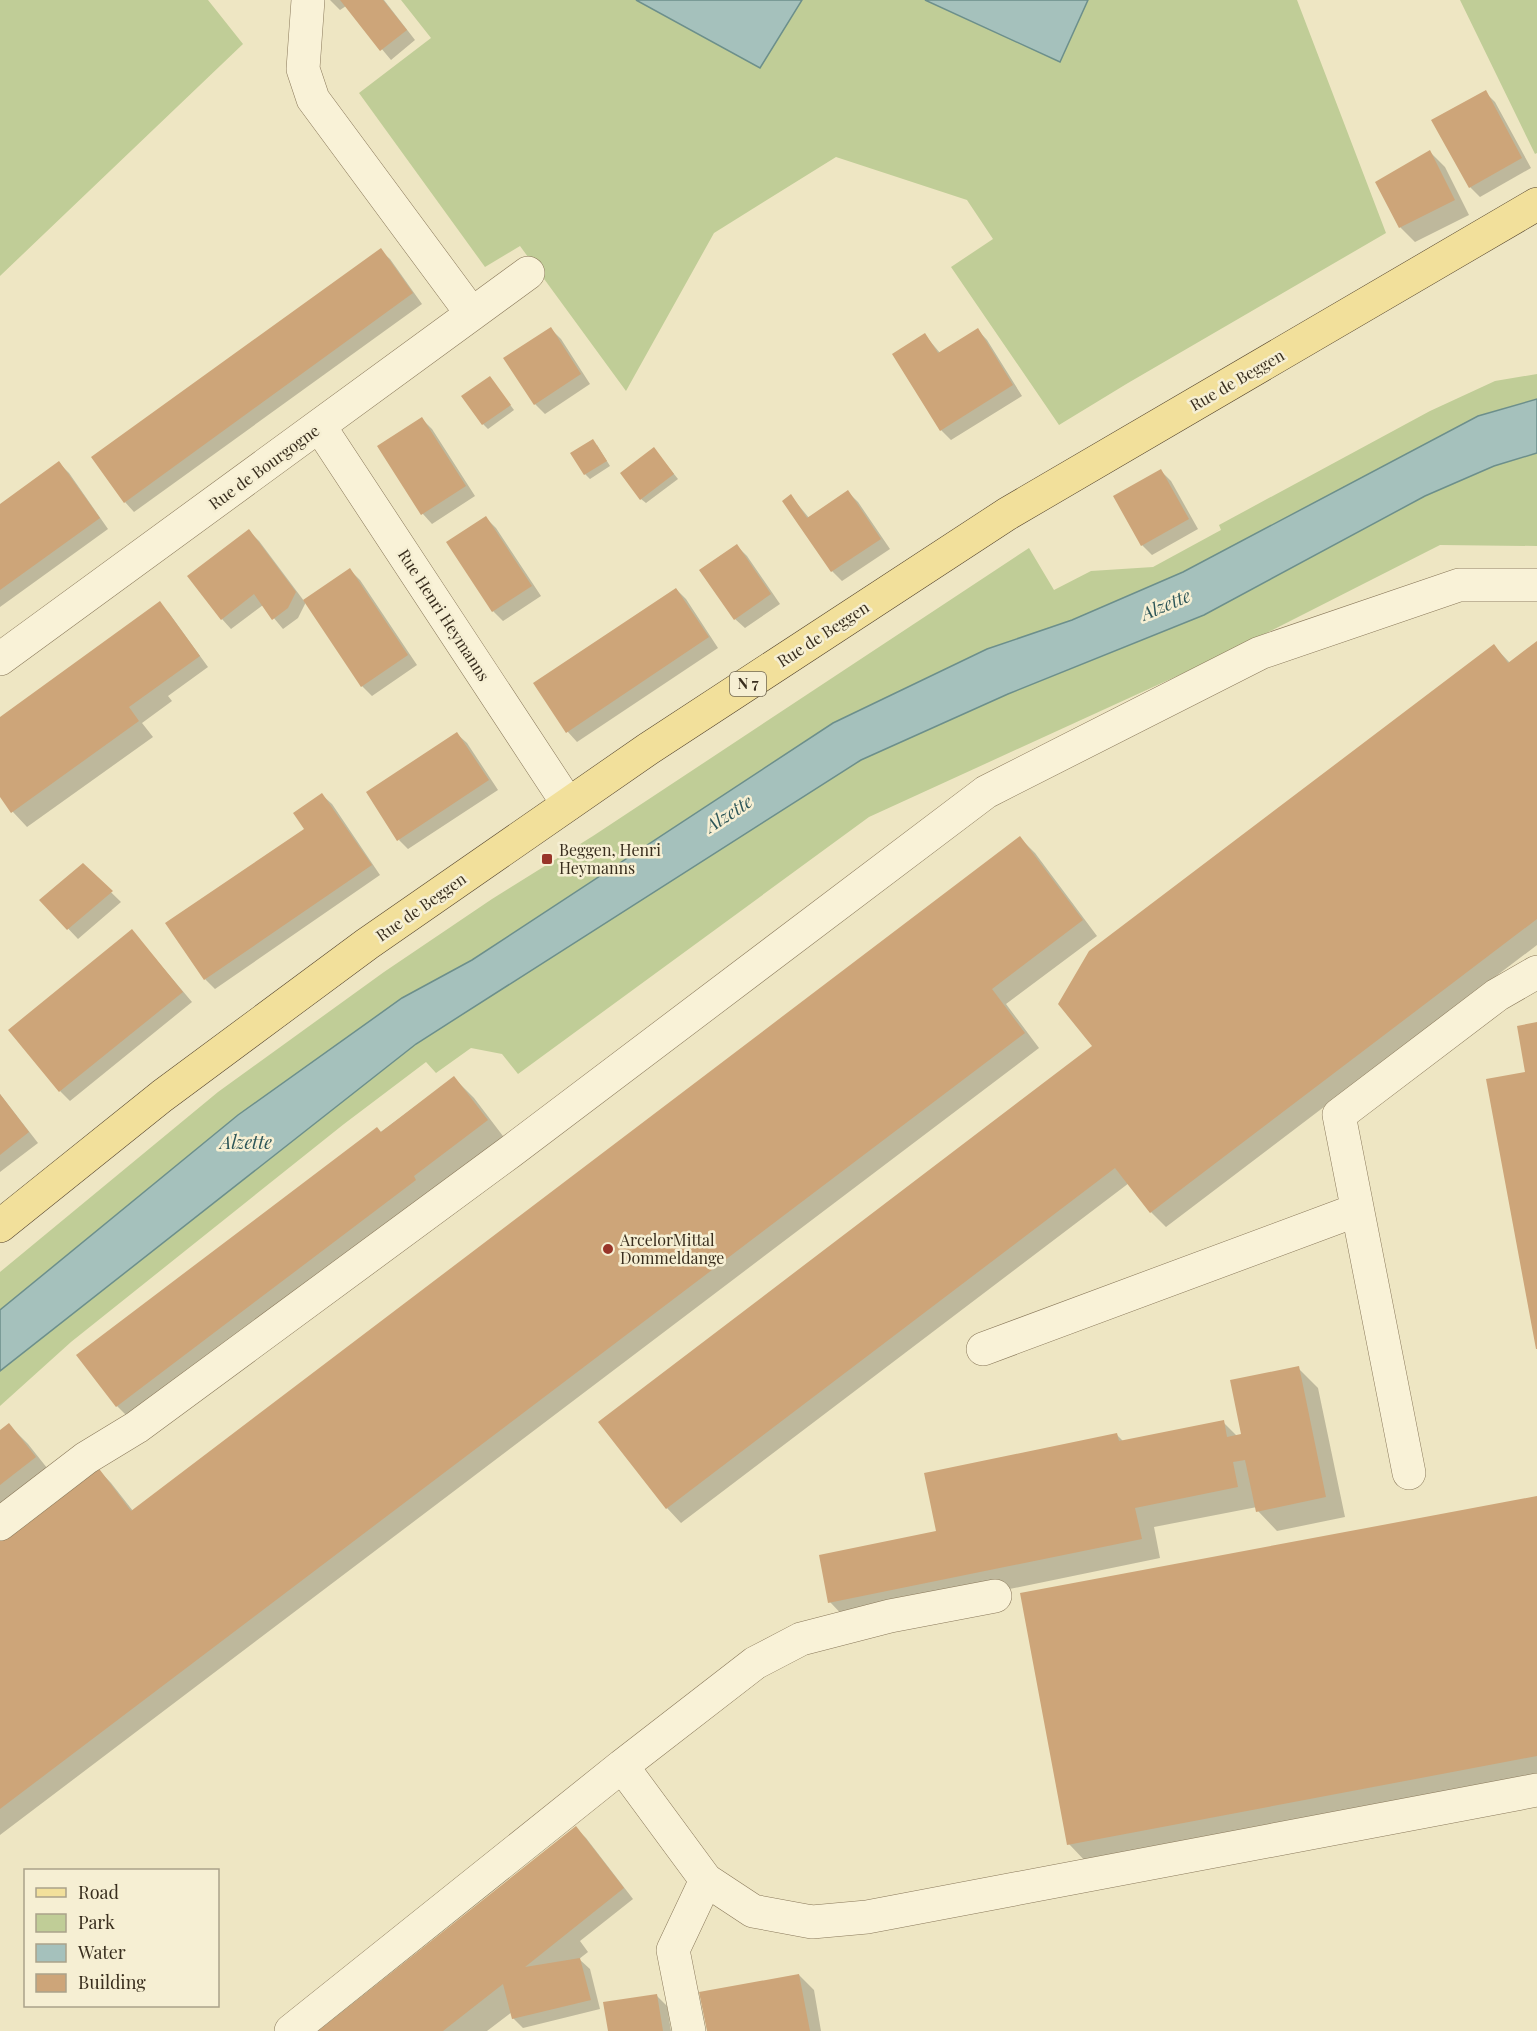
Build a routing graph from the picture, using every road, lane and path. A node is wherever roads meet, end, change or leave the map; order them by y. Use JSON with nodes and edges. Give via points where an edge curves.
{"nodes":[{"id":1,"x":308,"y":0,"type":"edge"},
{"id":2,"x":1537,"y":204,"type":"edge"},
{"id":3,"x":528,"y":273,"type":"dead end"},
{"id":4,"x":472,"y":315,"type":"junction"},
{"id":5,"x":320,"y":427,"type":"junction"},
{"id":6,"x":1537,"y":585,"type":"edge"},
{"id":7,"x":0,"y":659,"type":"edge"},
{"id":8,"x":568,"y":804,"type":"junction"},
{"id":9,"x":1537,"y":972,"type":"edge"},
{"id":10,"x":1357,"y":1210,"type":"junction"},
{"id":11,"x":0,"y":1226,"type":"edge"},
{"id":12,"x":983,"y":1349,"type":"dead end"},
{"id":13,"x":1409,"y":1473,"type":"dead end"},
{"id":14,"x":0,"y":1524,"type":"edge"},
{"id":15,"x":995,"y":1596,"type":"dead end"},
{"id":16,"x":622,"y":1766,"type":"junction"},
{"id":17,"x":1537,"y":1790,"type":"edge"},
{"id":18,"x":706,"y":1880,"type":"junction"},
{"id":19,"x":291,"y":2031,"type":"edge"},
{"id":20,"x":689,"y":2031,"type":"edge"}],
"edges":[{"from":1,"to":4,"type":"street","via":[[303,69],[313,99]]},
{"from":2,"to":8,"type":"main road","name":"Rue de Beggen","number":"N 7","via":[[1007,513]]},
{"from":3,"to":4,"type":"street","name":"Rue de Bourgogne"},
{"from":4,"to":5,"type":"street","name":"Rue de Bourgogne"},
{"from":5,"to":7,"type":"street","name":"Rue de Bourgogne"},
{"from":5,"to":8,"type":"street","name":"Rue Henri Heymanns"},
{"from":6,"to":14,"type":"street","via":[[1459,585],[1260,653],[986,792],[510,1152]]},
{"from":8,"to":11,"type":"main road","name":"Rue de Beggen","number":"N 7","via":[[367,944],[162,1096]]},
{"from":9,"to":10,"type":"street","via":[[1497,995],[1339,1115]]},
{"from":10,"to":12,"type":"street"},
{"from":10,"to":13,"type":"street"},
{"from":15,"to":16,"type":"street","via":[[890,1616],[801,1639],[755,1663]]},
{"from":16,"to":18,"type":"street"},
{"from":16,"to":19,"type":"street"},
{"from":17,"to":18,"type":"street","via":[[867,1917],[812,1922],[753,1911]]},
{"from":18,"to":20,"type":"street","via":[[673,1950]]}]}
